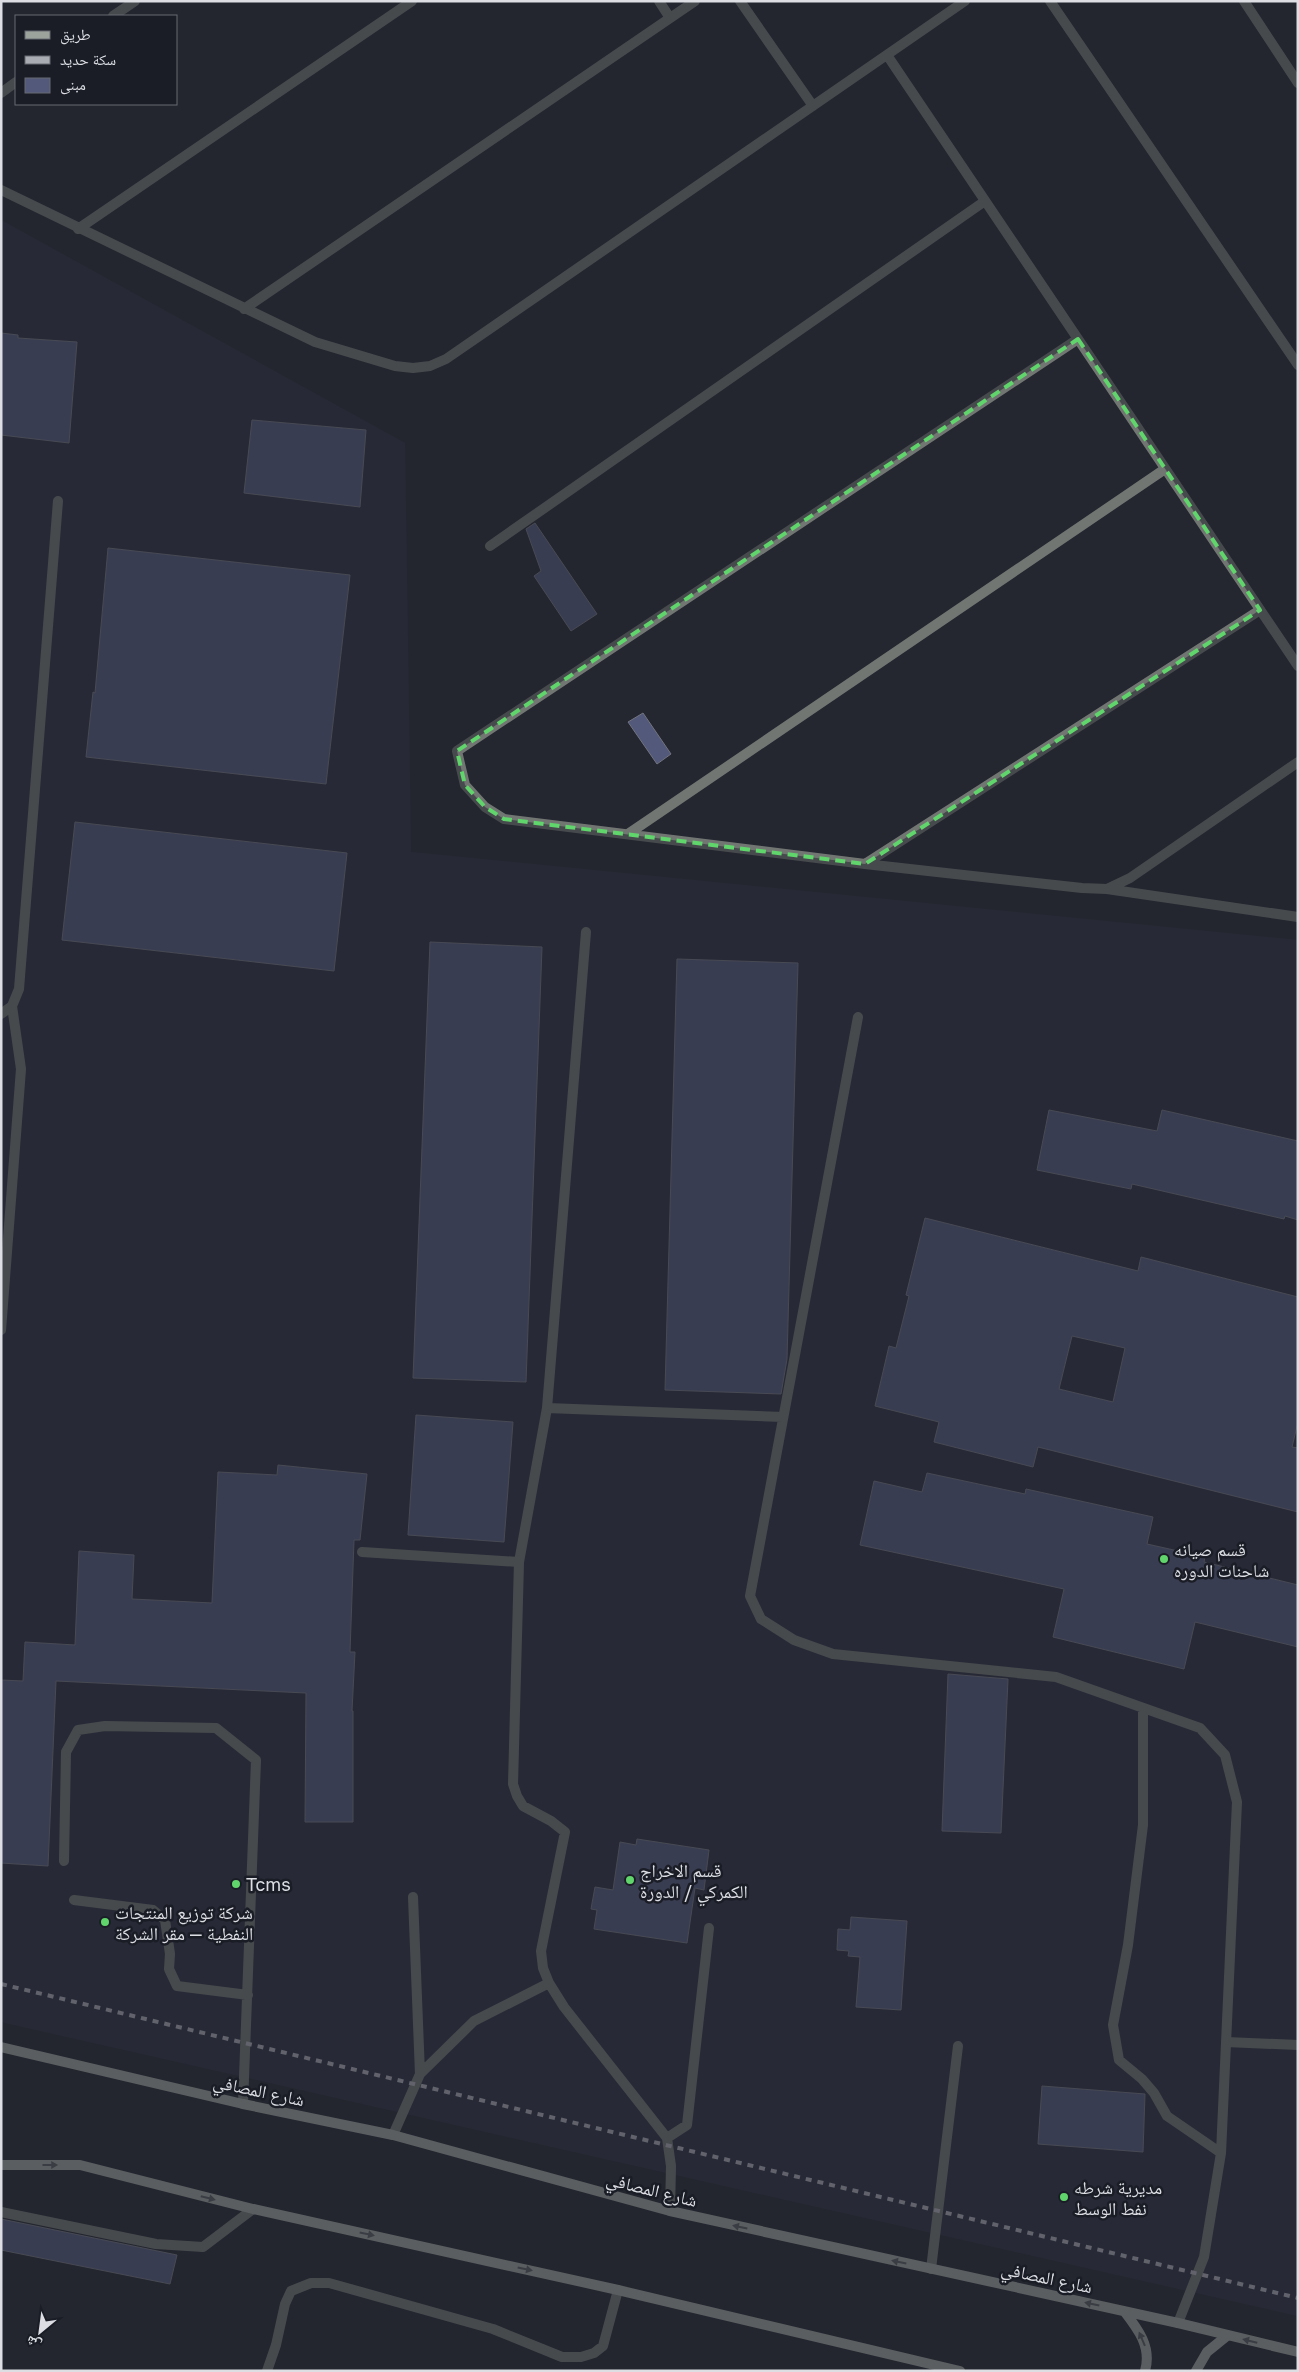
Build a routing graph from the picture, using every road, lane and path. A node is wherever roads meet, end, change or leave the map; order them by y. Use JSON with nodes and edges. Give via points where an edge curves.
{"nodes":[{"id":1,"x":135,"y":1,"type":"edge"},
{"id":2,"x":412,"y":1,"type":"edge"},
{"id":3,"x":660,"y":1,"type":"edge"},
{"id":4,"x":695,"y":1,"type":"edge"},
{"id":5,"x":740,"y":1,"type":"edge"},
{"id":6,"x":965,"y":1,"type":"edge"},
{"id":7,"x":1050,"y":1,"type":"edge"},
{"id":8,"x":1244,"y":1,"type":"edge"},
{"id":9,"x":114,"y":15,"type":"edge"},
{"id":10,"x":670,"y":18,"type":"junction"},
{"id":11,"x":887,"y":55,"type":"junction"},
{"id":12,"x":15,"y":83,"type":"edge"},
{"id":13,"x":1298,"y":83,"type":"edge"},
{"id":14,"x":1,"y":93,"type":"edge"},
{"id":15,"x":813,"y":106,"type":"junction"},
{"id":16,"x":1,"y":190,"type":"edge"},
{"id":17,"x":985,"y":200,"type":"junction"},
{"id":18,"x":78,"y":229,"type":"junction"},
{"id":19,"x":244,"y":309,"type":"junction"},
{"id":20,"x":1078,"y":339,"type":"junction"},
{"id":21,"x":1298,"y":365,"type":"edge"},
{"id":22,"x":1165,"y":468,"type":"junction"},
{"id":23,"x":58,"y":501,"type":"dead end"},
{"id":24,"x":490,"y":546,"type":"dead end"},
{"id":25,"x":1260,"y":610,"type":"junction"},
{"id":26,"x":1298,"y":666,"type":"edge"},
{"id":27,"x":1298,"y":762,"type":"edge"},
{"id":28,"x":628,"y":834,"type":"junction"},
{"id":29,"x":865,"y":864,"type":"junction"},
{"id":30,"x":1107,"y":889,"type":"junction"},
{"id":31,"x":1298,"y":917,"type":"edge"},
{"id":32,"x":586,"y":932,"type":"dead end"},
{"id":33,"x":12,"y":1006,"type":"junction"},
{"id":34,"x":1,"y":1014,"type":"edge"},
{"id":35,"x":858,"y":1017,"type":"dead end"},
{"id":36,"x":1,"y":1330,"type":"edge"},
{"id":37,"x":547,"y":1408,"type":"junction"},
{"id":38,"x":783,"y":1417,"type":"junction"},
{"id":39,"x":362,"y":1552,"type":"dead end"},
{"id":40,"x":519,"y":1562,"type":"junction"},
{"id":41,"x":1143,"y":1708,"type":"junction"},
{"id":42,"x":64,"y":1861,"type":"dead end"},
{"id":43,"x":414,"y":1897,"type":"dead end"},
{"id":44,"x":74,"y":1900,"type":"dead end"},
{"id":45,"x":709,"y":1928,"type":"dead end"},
{"id":46,"x":548,"y":1983,"type":"junction"},
{"id":47,"x":248,"y":1995,"type":"junction"},
{"id":48,"x":1226,"y":2042,"type":"junction"},
{"id":49,"x":1298,"y":2045,"type":"edge"},
{"id":50,"x":958,"y":2046,"type":"dead end"},
{"id":51,"x":2,"y":2047,"type":"edge"},
{"id":52,"x":420,"y":2074,"type":"junction"},
{"id":53,"x":243,"y":2104,"type":"junction"},
{"id":54,"x":393,"y":2135,"type":"junction"},
{"id":55,"x":667,"y":2138,"type":"junction"},
{"id":56,"x":1221,"y":2153,"type":"junction"},
{"id":57,"x":1,"y":2165,"type":"edge"},
{"id":58,"x":253,"y":2209,"type":"junction"},
{"id":59,"x":670,"y":2211,"type":"junction"},
{"id":60,"x":1,"y":2212,"type":"edge"},
{"id":61,"x":931,"y":2269,"type":"junction"},
{"id":62,"x":618,"y":2290,"type":"junction"},
{"id":63,"x":1124,"y":2311,"type":"junction"},
{"id":64,"x":1178,"y":2323,"type":"junction"},
{"id":65,"x":1228,"y":2335,"type":"junction"},
{"id":66,"x":1298,"y":2352,"type":"edge"},
{"id":67,"x":267,"y":2371,"type":"edge"},
{"id":68,"x":960,"y":2371,"type":"edge"},
{"id":69,"x":1145,"y":2371,"type":"edge"},
{"id":70,"x":1196,"y":2371,"type":"edge"}],
"edges":[{"from":1,"to":9,"type":"street"},
{"from":2,"to":18,"type":"street"},
{"from":3,"to":10,"type":"street"},
{"from":4,"to":10,"type":"street"},
{"from":5,"to":15,"type":"street"},
{"from":6,"to":11,"type":"street"},
{"from":7,"to":21,"type":"street"},
{"from":8,"to":13,"type":"street"},
{"from":10,"to":19,"type":"street"},
{"from":11,"to":15,"type":"street"},
{"from":11,"to":17,"type":"street"},
{"from":12,"to":14,"type":"street"},
{"from":15,"to":19,"type":"street","via":[[446,359],[430,366],[395,366],[357,357],[315,342]]},
{"from":16,"to":18,"type":"street"},
{"from":17,"to":20,"type":"street"},
{"from":17,"to":24,"type":"street"},
{"from":18,"to":19,"type":"street"},
{"from":20,"to":22,"type":"street"},
{"from":20,"to":28,"type":"street","via":[[457,751],[465,785],[485,807],[504,819]]},
{"from":22,"to":25,"type":"street"},
{"from":22,"to":28,"type":"street"},
{"from":23,"to":33,"type":"street","via":[[20,989]]},
{"from":25,"to":26,"type":"street"},
{"from":25,"to":29,"type":"street"},
{"from":27,"to":30,"type":"street","via":[[1130,878]]},
{"from":28,"to":29,"type":"street"},
{"from":29,"to":30,"type":"street"},
{"from":30,"to":31,"type":"street"},
{"from":32,"to":37,"type":"street"},
{"from":33,"to":34,"type":"street"},
{"from":33,"to":36,"type":"street","via":[[21,1069]]},
{"from":35,"to":38,"type":"street"},
{"from":37,"to":38,"type":"street"},
{"from":37,"to":40,"type":"street"},
{"from":38,"to":41,"type":"street","via":[[750,1596],[761,1619],[794,1640],[833,1654],[1056,1677]]},
{"from":39,"to":40,"type":"street"},
{"from":40,"to":46,"type":"street","via":[[514,1784],[523,1806],[565,1832],[541,1951]]},
{"from":41,"to":48,"type":"street","via":[[1200,1728],[1225,1755],[1237,1802]]},
{"from":41,"to":56,"type":"street","via":[[1143,1826],[1128,1945],[1113,2025],[1119,2060],[1154,2093],[1167,2116]]},
{"from":42,"to":47,"type":"street","via":[[66,1752],[78,1730],[105,1726],[216,1728],[256,1760]]},
{"from":43,"to":52,"type":"street"},
{"from":44,"to":47,"type":"street","via":[[154,1910],[165,1920],[170,1954],[168,1970],[177,1986]]},
{"from":45,"to":55,"type":"street","via":[[688,2125]]},
{"from":46,"to":52,"type":"street","via":[[474,2021]]},
{"from":46,"to":55,"type":"street"},
{"from":47,"to":53,"type":"street"},
{"from":48,"to":49,"type":"street"},
{"from":48,"to":56,"type":"street"},
{"from":50,"to":61,"type":"street"},
{"from":51,"to":53,"type":"main road","name":"شارع المصافي"},
{"from":52,"to":54,"type":"street"},
{"from":53,"to":54,"type":"main road","name":"شارع المصافي"},
{"from":54,"to":59,"type":"main road","name":"شارع المصافي"},
{"from":55,"to":59,"type":"street","via":[[671,2166]]},
{"from":56,"to":64,"type":"street","via":[[1204,2257]]},
{"from":57,"to":58,"type":"main road","one_way":true,"via":[[80,2165]]},
{"from":58,"to":60,"type":"street","via":[[203,2247],[156,2244]]},
{"from":58,"to":62,"type":"main road","one_way":true},
{"from":61,"to":59,"type":"main road","name":"شارع المصافي","one_way":true},
{"from":63,"to":61,"type":"main road","name":"شارع المصافي","one_way":true},
{"from":62,"to":67,"type":"street","via":[[603,2346],[581,2357],[562,2357],[493,2329],[328,2283],[311,2283],[291,2291],[284,2304]]},
{"from":62,"to":68,"type":"main road"},
{"from":63,"to":64,"type":"main road","name":"شارع المصافي"},
{"from":69,"to":63,"type":"main road","one_way":true,"via":[[1143,2338]]},
{"from":64,"to":65,"type":"main road","name":"شارع المصافي"},
{"from":66,"to":65,"type":"main road","name":"شارع المصافي","one_way":true},
{"from":65,"to":70,"type":"main road","via":[[1206,2352]]}]}
